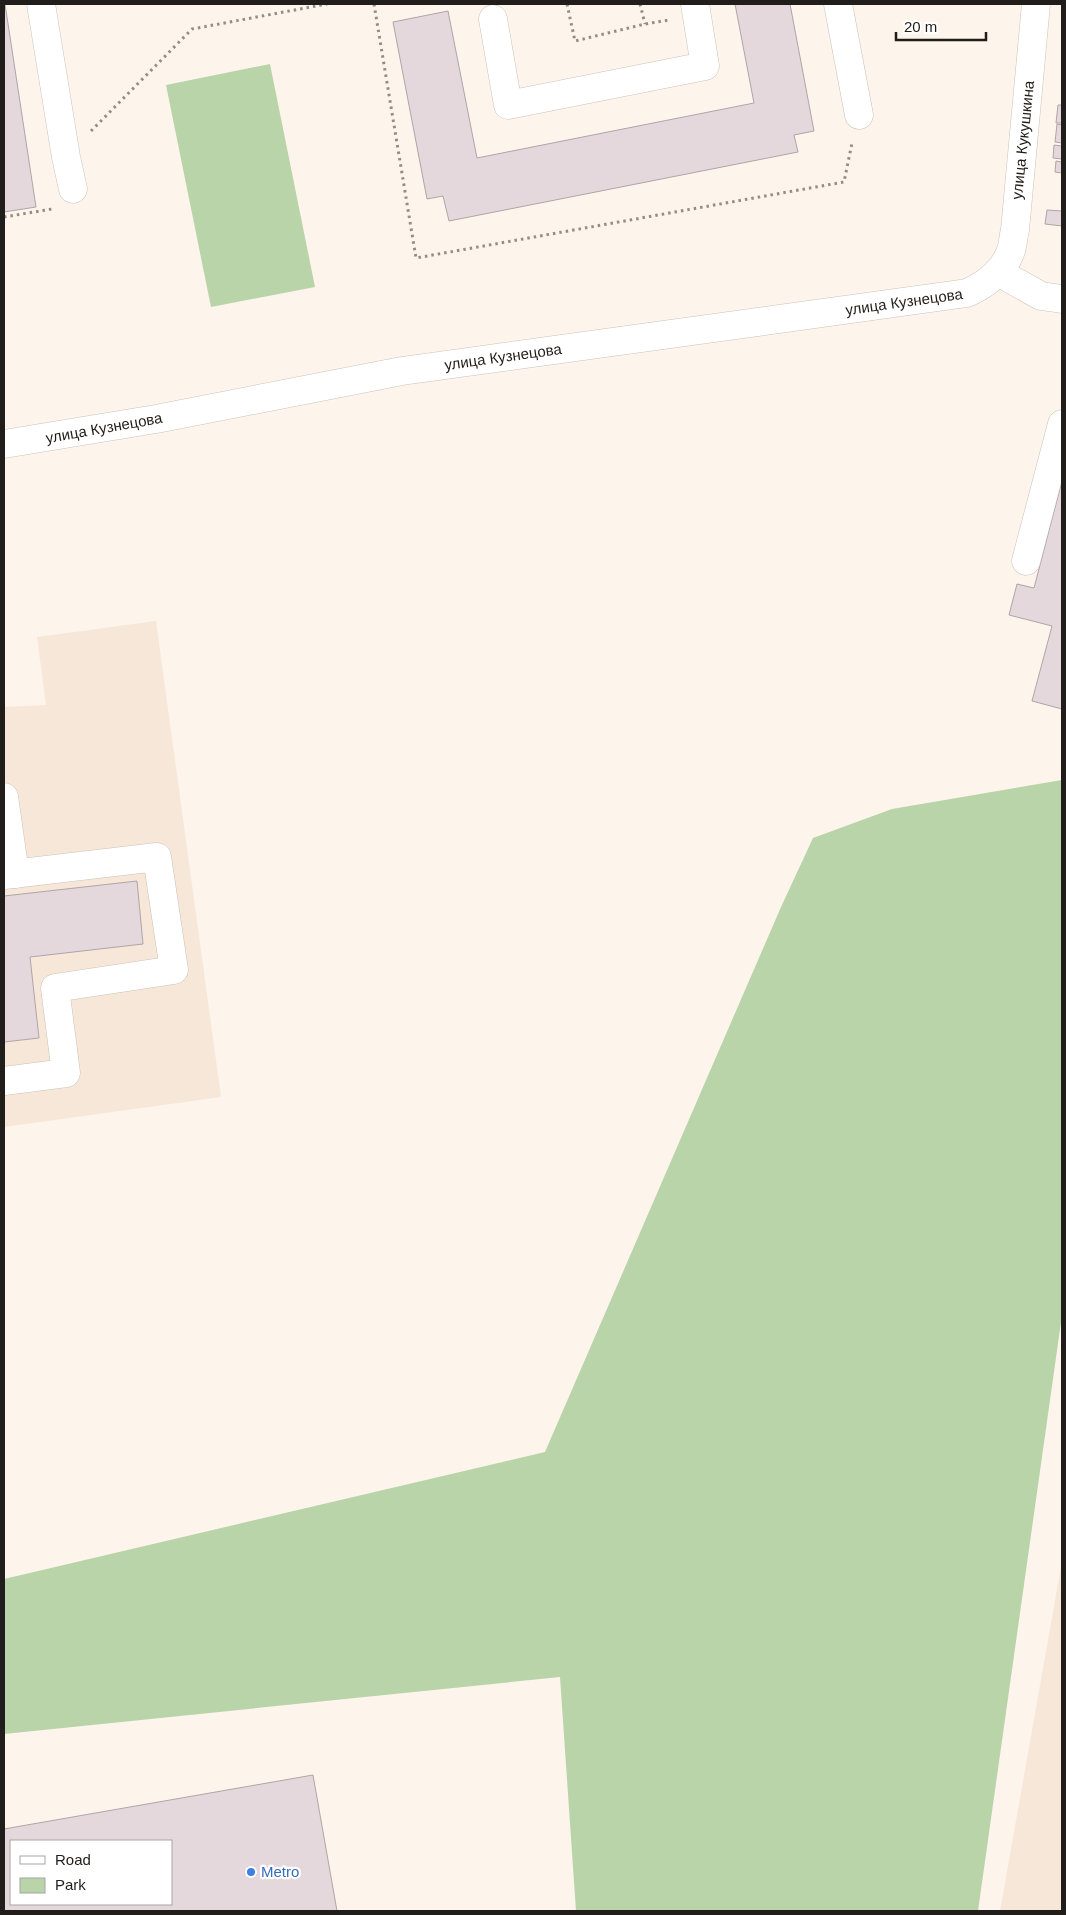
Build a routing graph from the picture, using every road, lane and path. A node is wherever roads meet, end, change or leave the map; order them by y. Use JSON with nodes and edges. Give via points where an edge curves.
{"nodes":[{"id":1,"x":41,"y":4,"type":"edge"},
{"id":2,"x":327,"y":4,"type":"edge"},
{"id":3,"x":374,"y":4,"type":"edge"},
{"id":4,"x":567,"y":4,"type":"edge"},
{"id":5,"x":640,"y":4,"type":"edge"},
{"id":6,"x":838,"y":4,"type":"edge"},
{"id":7,"x":1036,"y":4,"type":"edge"},
{"id":8,"x":696,"y":9,"type":"edge"},
{"id":9,"x":493,"y":18,"type":"dead end"},
{"id":10,"x":645,"y":24,"type":"junction"},
{"id":11,"x":859,"y":115,"type":"joint"},
{"id":12,"x":66,"y":157,"type":"junction"},
{"id":13,"x":73,"y":189,"type":"joint"},
{"id":14,"x":4,"y":217,"type":"edge"},
{"id":15,"x":998,"y":272,"type":"junction"},
{"id":16,"x":1062,"y":299,"type":"edge"},
{"id":17,"x":1062,"y":424,"type":"edge"},
{"id":18,"x":4,"y":444,"type":"edge"},
{"id":19,"x":1026,"y":561,"type":"dead end"},
{"id":20,"x":4,"y":797,"type":"edge"},
{"id":21,"x":9,"y":875,"type":"edge"},
{"id":22,"x":4,"y":1081,"type":"edge"}],
"edges":[{"from":1,"to":12,"type":"street"},
{"from":2,"to":12,"type":"path","via":[[192,29]]},
{"from":3,"to":11,"type":"path","via":[[416,258],[844,182]]},
{"from":4,"to":10,"type":"path","via":[[575,41]]},
{"from":5,"to":10,"type":"path"},
{"from":6,"to":11,"type":"street"},
{"from":7,"to":15,"type":"street","name":"улица Кукушкина","via":[[1015,230],[1011,253]]},
{"from":8,"to":9,"type":"street","via":[[706,66],[508,105]]},
{"from":8,"to":10,"type":"path"},
{"from":12,"to":13,"type":"street"},
{"from":13,"to":14,"type":"path","via":[[52,210]]},
{"from":15,"to":16,"type":"street","via":[[1041,296]]},
{"from":15,"to":18,"type":"street","name":"улица Кузнецова","via":[[984,285],[967,293],[402,371],[156,419]]},
{"from":17,"to":19,"type":"street"},
{"from":20,"to":21,"type":"street"},
{"from":21,"to":22,"type":"street","via":[[157,857],[174,970],[55,988],[66,1073]]}]}
